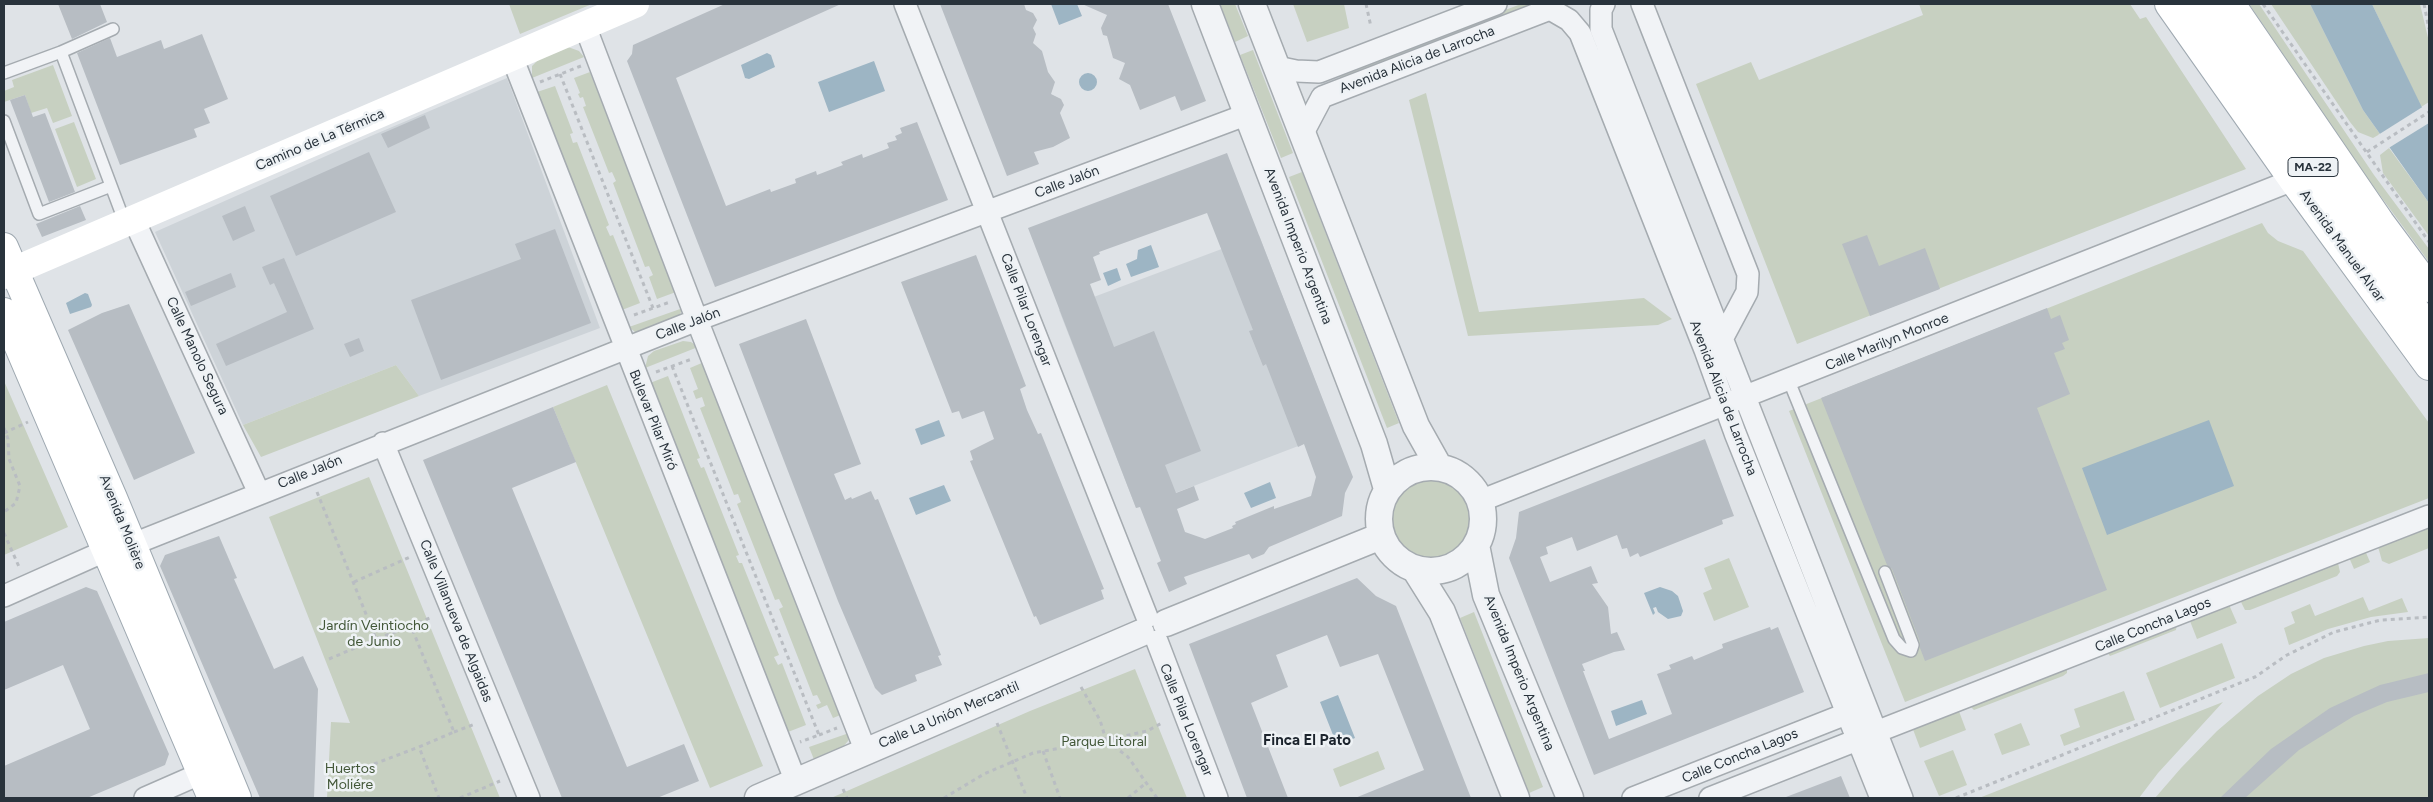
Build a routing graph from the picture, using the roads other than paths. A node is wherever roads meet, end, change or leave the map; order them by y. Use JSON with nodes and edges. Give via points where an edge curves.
{"nodes":[{"id":1,"x":634,"y":4,"type":"edge"},
{"id":2,"x":906,"y":4,"type":"edge"},
{"id":3,"x":1205,"y":4,"type":"edge"},
{"id":4,"x":1252,"y":4,"type":"edge"},
{"id":5,"x":1496,"y":4,"type":"edge"},
{"id":6,"x":1604,"y":4,"type":"edge"},
{"id":7,"x":1642,"y":4,"type":"edge"},
{"id":8,"x":2169,"y":4,"type":"edge"},
{"id":9,"x":2200,"y":4,"type":"edge"},
{"id":10,"x":2232,"y":4,"type":"edge"},
{"id":11,"x":1558,"y":6,"type":"edge"},
{"id":12,"x":585,"y":26,"type":"junction"},
{"id":13,"x":113,"y":29,"type":"dead end"},
{"id":14,"x":61,"y":52,"type":"junction"},
{"id":15,"x":512,"y":57,"type":"junction"},
{"id":16,"x":1277,"y":66,"type":"junction"},
{"id":17,"x":4,"y":74,"type":"edge"},
{"id":18,"x":1248,"y":114,"type":"junction"},
{"id":19,"x":4,"y":121,"type":"edge"},
{"id":20,"x":1303,"y":133,"type":"junction"},
{"id":21,"x":2293,"y":180,"type":"junction"},
{"id":22,"x":111,"y":186,"type":"junction"},
{"id":23,"x":987,"y":212,"type":"junction"},
{"id":24,"x":130,"y":222,"type":"junction"},
{"id":25,"x":7,"y":264,"type":"edge"},
{"id":26,"x":2429,"y":288,"type":"edge"},
{"id":27,"x":4,"y":312,"type":"edge"},
{"id":28,"x":697,"y":320,"type":"junction"},
{"id":29,"x":2429,"y":329,"type":"edge"},
{"id":30,"x":1722,"y":339,"type":"junction"},
{"id":31,"x":625,"y":349,"type":"junction"},
{"id":32,"x":2429,"y":366,"type":"edge"},
{"id":33,"x":1789,"y":380,"type":"junction"},
{"id":34,"x":1745,"y":396,"type":"junction"},
{"id":35,"x":1724,"y":404,"type":"junction"},
{"id":36,"x":383,"y":443,"type":"junction"},
{"id":37,"x":1439,"y":467,"type":"junction"},
{"id":38,"x":1387,"y":489,"type":"junction"},
{"id":39,"x":259,"y":493,"type":"junction"},
{"id":40,"x":1480,"y":501,"type":"junction"},
{"id":41,"x":2429,"y":516,"type":"edge"},
{"id":42,"x":1381,"y":536,"type":"junction"},
{"id":43,"x":1476,"y":545,"type":"junction"},
{"id":44,"x":118,"y":548,"type":"junction"},
{"id":45,"x":1415,"y":569,"type":"junction"},
{"id":46,"x":1885,"y":572,"type":"dead end"},
{"id":47,"x":4,"y":596,"type":"edge"},
{"id":48,"x":1152,"y":629,"type":"junction"},
{"id":49,"x":1846,"y":714,"type":"junction"},
{"id":50,"x":1866,"y":736,"type":"junction"},
{"id":51,"x":866,"y":752,"type":"junction"},
{"id":52,"x":202,"y":773,"type":"junction"},
{"id":53,"x":796,"y":782,"type":"junction"},
{"id":54,"x":146,"y":798,"type":"edge"},
{"id":55,"x":212,"y":798,"type":"edge"},
{"id":56,"x":238,"y":798,"type":"edge"},
{"id":57,"x":529,"y":798,"type":"edge"},
{"id":58,"x":758,"y":798,"type":"edge"},
{"id":59,"x":1217,"y":798,"type":"edge"},
{"id":60,"x":1516,"y":798,"type":"edge"},
{"id":61,"x":1570,"y":798,"type":"edge"},
{"id":62,"x":1632,"y":798,"type":"edge"},
{"id":63,"x":1710,"y":798,"type":"edge"},
{"id":64,"x":1881,"y":798,"type":"edge"},
{"id":65,"x":1902,"y":798,"type":"edge"}],
"edges":[{"from":1,"to":12,"type":"main road","name":"Camino de La Térmica"},
{"from":2,"to":23,"type":"street","name":"Calle Pilar Lorengar"},
{"from":3,"to":18,"type":"street","name":"Avenida Imperio Argentina"},
{"from":4,"to":16,"type":"street"},
{"from":5,"to":16,"type":"street","name":"Avenida Alicia de Larrocha","via":[[1319,72]]},
{"from":6,"to":30,"type":"street","name":"Avenida Alicia de Larrocha","via":[[1601,29]]},
{"from":7,"to":30,"type":"street","name":"Avenida Alicia de Larrocha","via":[[1748,274],[1747,292]]},
{"from":8,"to":21,"type":"main road","name":"Avenida Manuel Alvar"},
{"from":9,"to":29,"type":"main road","name":"Avenida Manuel Alvar","number":"MA-22"},
{"from":10,"to":26,"type":"main road","number":"MA-22","via":[[2380,222]]},
{"from":11,"to":20,"type":"street","name":"Avenida Alicia de Larrocha","via":[[1322,97]]},
{"from":11,"to":35,"type":"street","name":"Avenida Alicia de Larrocha","via":[[1580,33]]},
{"from":12,"to":15,"type":"main road","name":"Camino de La Térmica"},
{"from":12,"to":28,"type":"street"},
{"from":13,"to":14,"type":"lane"},
{"from":14,"to":17,"type":"lane"},
{"from":14,"to":22,"type":"lane"},
{"from":15,"to":24,"type":"main road","name":"Camino de La Térmica"},
{"from":15,"to":31,"type":"street","name":"Bulevar Pilar Miró"},
{"from":16,"to":20,"type":"street"},
{"from":18,"to":23,"type":"street","name":"Calle Jalón"},
{"from":18,"to":38,"type":"street","name":"Avenida Imperio Argentina","via":[[1374,444]]},
{"from":19,"to":22,"type":"lane","via":[[39,214]]},
{"from":20,"to":37,"type":"street","via":[[1416,426]]},
{"from":21,"to":32,"type":"main road","name":"Avenida Manuel Alvar"},
{"from":21,"to":33,"type":"street","name":"Calle Marilyn Monroe"},
{"from":22,"to":24,"type":"lane"},
{"from":23,"to":28,"type":"street","name":"Calle Jalón"},
{"from":23,"to":48,"type":"street","name":"Calle Pilar Lorengar"},
{"from":24,"to":25,"type":"main road","name":"Camino de La Térmica"},
{"from":24,"to":39,"type":"street","name":"Calle Manolo Segura"},
{"from":25,"to":44,"type":"main road","name":"Avenida Molière"},
{"from":27,"to":44,"type":"main road","name":"Avenida Molière"},
{"from":28,"to":31,"type":"street","name":"Calle Jalón"},
{"from":28,"to":51,"type":"street"},
{"from":30,"to":34,"type":"street","name":"Avenida Alicia de Larrocha"},
{"from":31,"to":36,"type":"street","name":"Calle Jalón"},
{"from":31,"to":53,"type":"street","name":"Bulevar Pilar Miró"},
{"from":33,"to":34,"type":"street","name":"Calle Marilyn Monroe"},
{"from":33,"to":46,"type":"lane","via":[[1894,639],[1902,648],[1911,650],[1914,646]]},
{"from":34,"to":35,"type":"street","name":"Calle Marilyn Monroe"},
{"from":34,"to":50,"type":"street","name":"Avenida Alicia de Larrocha"},
{"from":35,"to":40,"type":"street","name":"Calle Marilyn Monroe"},
{"from":35,"to":49,"type":"street","name":"Avenida Alicia de Larrocha"},
{"from":36,"to":39,"type":"street","name":"Calle Jalón"},
{"from":36,"to":57,"type":"street","name":"Calle Villanueva de Algaidas"},
{"from":37,"to":38,"type":"street","via":[[1419,468],[1401,475]]},
{"from":37,"to":40,"type":"street","via":[[1456,473],[1470,485]]},
{"from":38,"to":42,"type":"street","via":[[1380,504]]},
{"from":39,"to":44,"type":"street","name":"Calle Jalón"},
{"from":40,"to":43,"type":"street","via":[[1482,531]]},
{"from":41,"to":50,"type":"street","name":"Calle Concha Lagos"},
{"from":42,"to":45,"type":"street","via":[[1394,556]]},
{"from":42,"to":48,"type":"street","name":"Calle La Unión Mercantil"},
{"from":43,"to":45,"type":"street","via":[[1460,563],[1438,571]]},
{"from":43,"to":61,"type":"street","name":"Avenida Imperio Argentina","via":[[1486,595]]},
{"from":44,"to":47,"type":"street","name":"Calle Jalón"},
{"from":44,"to":52,"type":"main road","name":"Avenida Molière"},
{"from":44,"to":56,"type":"main road","name":"Avenida Molière"},
{"from":45,"to":60,"type":"street","via":[[1442,612]]},
{"from":48,"to":51,"type":"street","name":"Calle La Unión Mercantil"},
{"from":48,"to":59,"type":"street","name":"Calle Pilar Lorengar"},
{"from":49,"to":50,"type":"street","name":"Avenida Alicia de Larrocha"},
{"from":49,"to":62,"type":"street","name":"Calle Concha Lagos"},
{"from":50,"to":63,"type":"street","name":"Calle Concha Lagos"},
{"from":50,"to":64,"type":"street","name":"Avenida Alicia de Larrocha"},
{"from":50,"to":65,"type":"street","name":"Avenida Alicia de Larrocha"},
{"from":51,"to":53,"type":"street","name":"Calle La Unión Mercantil"},
{"from":52,"to":54,"type":"street"},
{"from":52,"to":55,"type":"main road","name":"Avenida Molière"},
{"from":53,"to":58,"type":"street","name":"Calle La Unión Mercantil"}]}
